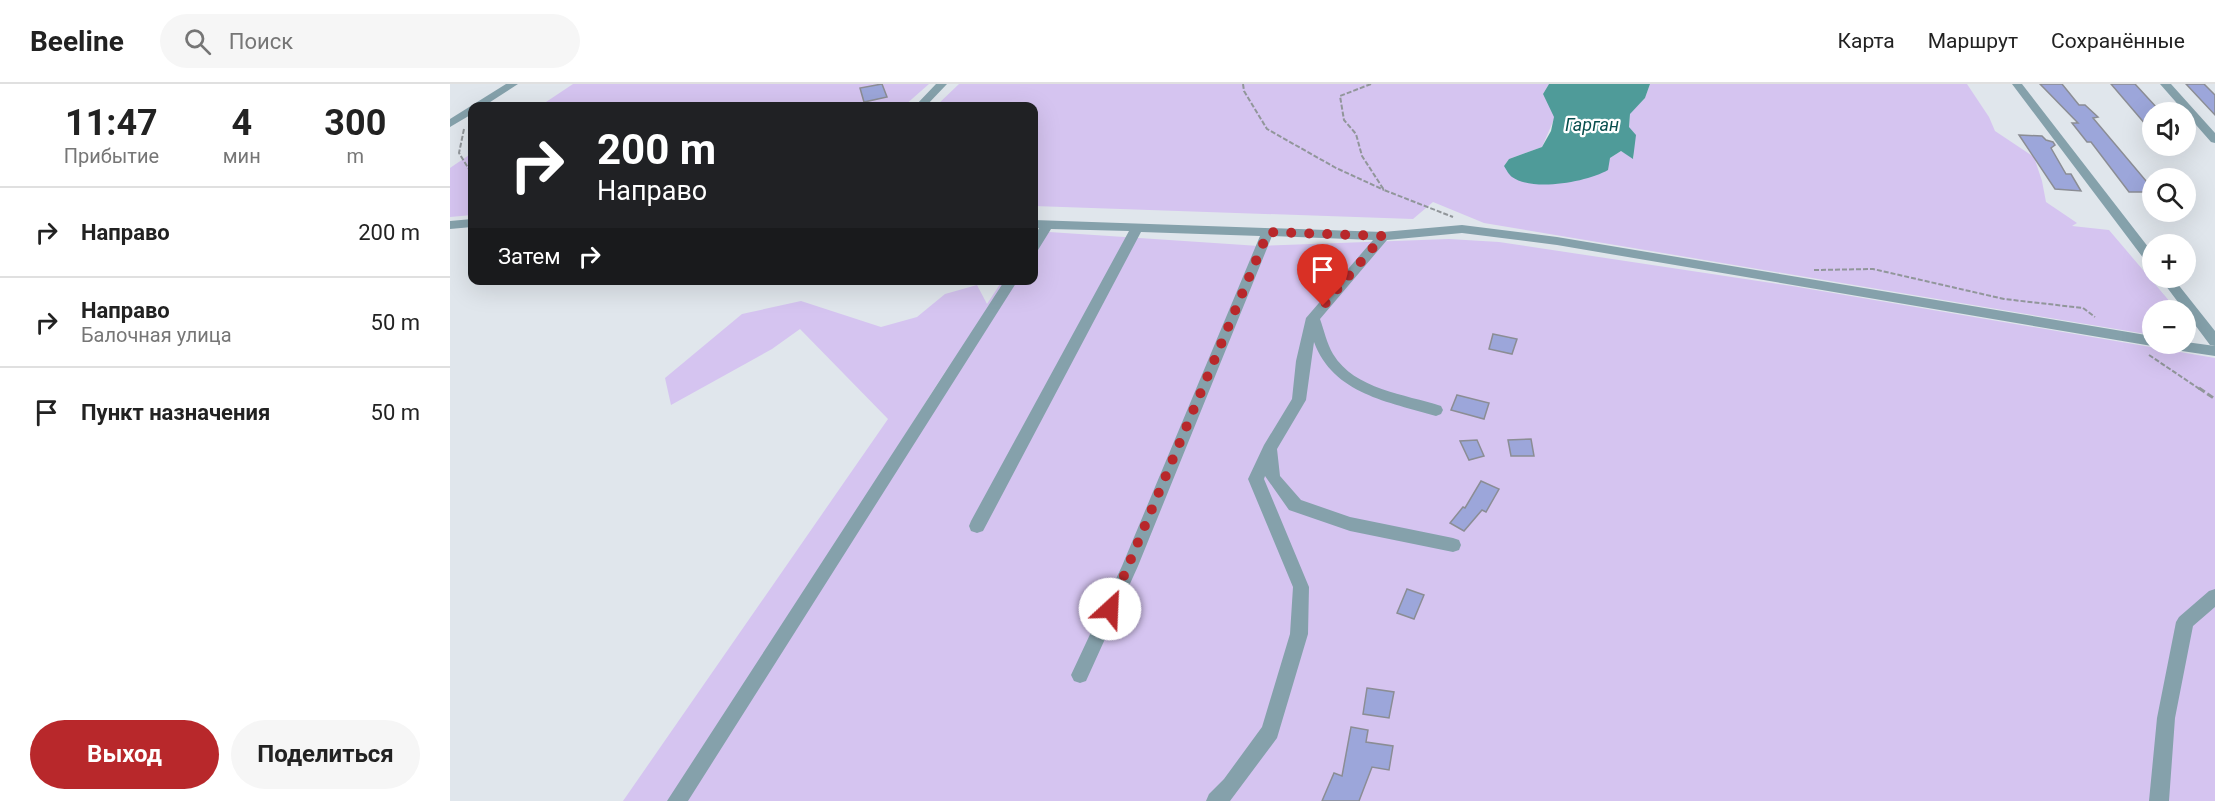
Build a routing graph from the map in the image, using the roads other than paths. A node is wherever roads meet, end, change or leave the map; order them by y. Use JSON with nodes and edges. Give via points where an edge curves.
{"nodes":[{"id":1,"x":513,"y":84,"type":"edge"},
{"id":2,"x":942,"y":84,"type":"edge"},
{"id":3,"x":2017,"y":84,"type":"edge"},
{"id":4,"x":2165,"y":84,"type":"edge"},
{"id":5,"x":485,"y":102,"type":"edge"},
{"id":6,"x":924,"y":102,"type":"edge"},
{"id":7,"x":468,"y":113,"type":"edge"},
{"id":8,"x":450,"y":124,"type":"edge"},
{"id":9,"x":2215,"y":140,"type":"edge"},
{"id":10,"x":468,"y":223,"type":"edge"},
{"id":11,"x":1038,"y":224,"type":"edge"},
{"id":12,"x":1048,"y":224,"type":"junction"},
{"id":13,"x":450,"y":225,"type":"edge"},
{"id":14,"x":1137,"y":227,"type":"junction"},
{"id":15,"x":1268,"y":232,"type":"junction"},
{"id":16,"x":1383,"y":236,"type":"junction"},
{"id":17,"x":1038,"y":240,"type":"edge"},
{"id":18,"x":2142,"y":247,"type":"edge"},
{"id":19,"x":1009,"y":285,"type":"edge"},
{"id":20,"x":2174,"y":288,"type":"edge"},
{"id":21,"x":1313,"y":318,"type":"junction"},
{"id":22,"x":2142,"y":339,"type":"edge"},
{"id":23,"x":2215,"y":341,"type":"edge"},
{"id":24,"x":2196,"y":348,"type":"edge"},
{"id":25,"x":2215,"y":351,"type":"edge"},
{"id":26,"x":1436,"y":410,"type":"dead end"},
{"id":27,"x":1269,"y":449,"type":"junction"},
{"id":28,"x":977,"y":526,"type":"dead end"},
{"id":29,"x":1453,"y":545,"type":"dead end"},
{"id":30,"x":2215,"y":596,"type":"edge"},
{"id":31,"x":1080,"y":675,"type":"dead end"},
{"id":32,"x":677,"y":801,"type":"edge"},
{"id":33,"x":1216,"y":801,"type":"edge"},
{"id":34,"x":2159,"y":801,"type":"edge"}],
"edges":[{"from":1,"to":5,"type":"street"},
{"from":2,"to":6,"type":"street"},
{"from":3,"to":18,"type":"street"},
{"from":4,"to":9,"type":"street"},
{"from":7,"to":8,"type":"street"},
{"from":10,"to":13,"type":"street"},
{"from":11,"to":12,"type":"street"},
{"from":12,"to":14,"type":"street"},
{"from":12,"to":17,"type":"street"},
{"from":14,"to":15,"type":"street"},
{"from":14,"to":28,"type":"street"},
{"from":15,"to":16,"type":"street"},
{"from":15,"to":31,"type":"street","via":[[1130,566]]},
{"from":16,"to":21,"type":"street"},
{"from":16,"to":22,"type":"street","via":[[1462,229],[1557,241]]},
{"from":19,"to":32,"type":"street"},
{"from":20,"to":23,"type":"street"},
{"from":21,"to":26,"type":"street","via":[[1328,358],[1346,376],[1371,391]]},
{"from":21,"to":27,"type":"street","via":[[1299,400]]},
{"from":24,"to":25,"type":"street"},
{"from":27,"to":29,"type":"street","via":[[1273,478],[1295,505],[1350,524]]},
{"from":27,"to":33,"type":"street","via":[[1256,479],[1301,587],[1299,634],[1270,732]]},
{"from":30,"to":34,"type":"street","via":[[2185,622],[2166,718]]}]}
